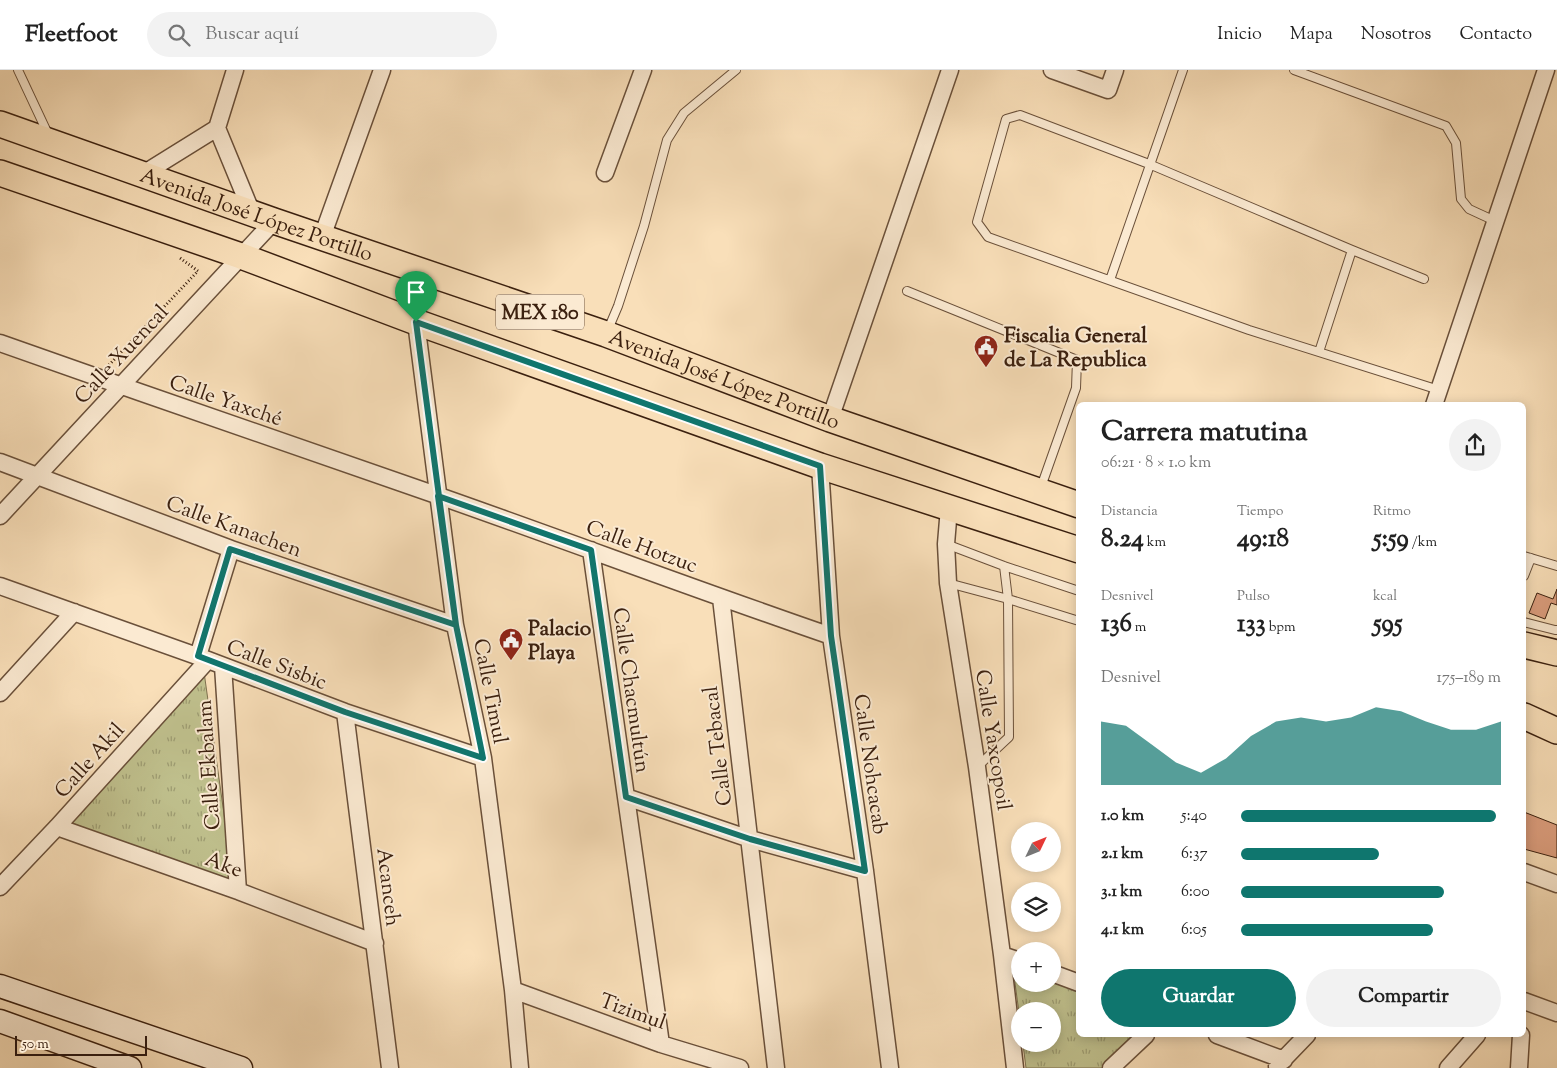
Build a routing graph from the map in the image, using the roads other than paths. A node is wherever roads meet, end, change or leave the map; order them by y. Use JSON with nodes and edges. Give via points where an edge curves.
{"nodes":[{"id":1,"x":18,"y":70,"type":"edge"},
{"id":2,"x":235,"y":70,"type":"edge"},
{"id":3,"x":382,"y":70,"type":"edge"},
{"id":4,"x":643,"y":70,"type":"edge"},
{"id":5,"x":736,"y":70,"type":"edge"},
{"id":6,"x":950,"y":70,"type":"edge"},
{"id":7,"x":1052,"y":70,"type":"edge"},
{"id":8,"x":1115,"y":70,"type":"edge"},
{"id":9,"x":1183,"y":70,"type":"edge"},
{"id":10,"x":1294,"y":70,"type":"edge"},
{"id":11,"x":1546,"y":70,"type":"edge"},
{"id":12,"x":0,"y":124,"type":"edge"},
{"id":13,"x":217,"y":128,"type":"junction"},
{"id":14,"x":52,"y":142,"type":"junction"},
{"id":15,"x":1149,"y":164,"type":"junction"},
{"id":16,"x":0,"y":173,"type":"edge"},
{"id":17,"x":605,"y":173,"type":"dead end"},
{"id":18,"x":143,"y":174,"type":"junction"},
{"id":19,"x":263,"y":217,"type":"junction"},
{"id":20,"x":1496,"y":222,"type":"junction"},
{"id":21,"x":322,"y":237,"type":"junction"},
{"id":22,"x":1352,"y":250,"type":"junction"},
{"id":23,"x":241,"y":256,"type":"junction"},
{"id":24,"x":1424,"y":279,"type":"dead end"},
{"id":25,"x":1110,"y":280,"type":"junction"},
{"id":26,"x":907,"y":291,"type":"dead end"},
{"id":27,"x":416,"y":322,"type":"junction"},
{"id":28,"x":606,"y":334,"type":"junction"},
{"id":29,"x":0,"y":343,"type":"edge"},
{"id":30,"x":1319,"y":352,"type":"junction"},
{"id":31,"x":121,"y":386,"type":"junction"},
{"id":32,"x":1437,"y":398,"type":"edge"},
{"id":33,"x":830,"y":419,"type":"junction"},
{"id":34,"x":0,"y":462,"type":"edge"},
{"id":35,"x":820,"y":466,"type":"junction"},
{"id":36,"x":37,"y":476,"type":"junction"},
{"id":37,"x":1040,"y":491,"type":"junction"},
{"id":38,"x":438,"y":496,"type":"junction"},
{"id":39,"x":1076,"y":504,"type":"edge"},
{"id":40,"x":949,"y":508,"type":"junction"},
{"id":41,"x":0,"y":516,"type":"edge"},
{"id":42,"x":946,"y":544,"type":"junction"},
{"id":43,"x":230,"y":549,"type":"junction"},
{"id":44,"x":1076,"y":549,"type":"edge"},
{"id":45,"x":591,"y":550,"type":"junction"},
{"id":46,"x":1527,"y":557,"type":"edge"},
{"id":47,"x":1004,"y":566,"type":"junction"},
{"id":48,"x":1557,"y":566,"type":"edge"},
{"id":49,"x":948,"y":583,"type":"junction"},
{"id":50,"x":0,"y":586,"type":"edge"},
{"id":51,"x":1076,"y":590,"type":"edge"},
{"id":52,"x":721,"y":598,"type":"junction"},
{"id":53,"x":1008,"y":600,"type":"junction"},
{"id":54,"x":74,"y":612,"type":"junction"},
{"id":55,"x":1076,"y":619,"type":"edge"},
{"id":56,"x":1526,"y":623,"type":"edge"},
{"id":57,"x":456,"y":625,"type":"junction"},
{"id":58,"x":831,"y":636,"type":"junction"},
{"id":59,"x":1556,"y":638,"type":"edge"},
{"id":60,"x":1526,"y":645,"type":"edge"},
{"id":61,"x":209,"y":661,"type":"junction"},
{"id":62,"x":0,"y":693,"type":"edge"},
{"id":63,"x":345,"y":712,"type":"junction"},
{"id":64,"x":1526,"y":717,"type":"edge"},
{"id":65,"x":1557,"y":731,"type":"edge"},
{"id":66,"x":483,"y":758,"type":"junction"},
{"id":67,"x":977,"y":767,"type":"junction"},
{"id":68,"x":626,"y":797,"type":"junction"},
{"id":69,"x":57,"y":827,"type":"junction"},
{"id":70,"x":750,"y":839,"type":"junction"},
{"id":71,"x":865,"y":871,"type":"junction"},
{"id":72,"x":1526,"y":873,"type":"edge"},
{"id":73,"x":1557,"y":884,"type":"edge"},
{"id":74,"x":0,"y":887,"type":"edge"},
{"id":75,"x":238,"y":891,"type":"junction"},
{"id":76,"x":375,"y":943,"type":"junction"},
{"id":77,"x":1002,"y":955,"type":"junction"},
{"id":78,"x":1011,"y":958,"type":"edge"},
{"id":79,"x":1061,"y":976,"type":"edge"},
{"id":80,"x":1076,"y":982,"type":"edge"},
{"id":81,"x":0,"y":986,"type":"edge"},
{"id":82,"x":513,"y":990,"type":"junction"},
{"id":83,"x":1526,"y":1002,"type":"edge"},
{"id":84,"x":1557,"y":1013,"type":"edge"},
{"id":85,"x":0,"y":1021,"type":"edge"},
{"id":86,"x":1144,"y":1037,"type":"edge"},
{"id":87,"x":1221,"y":1037,"type":"edge"},
{"id":88,"x":1305,"y":1037,"type":"edge"},
{"id":89,"x":1475,"y":1037,"type":"edge"},
{"id":90,"x":1521,"y":1037,"type":"edge"},
{"id":91,"x":661,"y":1044,"type":"junction"},
{"id":92,"x":1280,"y":1064,"type":"edge"},
{"id":93,"x":130,"y":1068,"type":"edge"},
{"id":94,"x":241,"y":1068,"type":"edge"},
{"id":95,"x":390,"y":1068,"type":"edge"},
{"id":96,"x":520,"y":1068,"type":"edge"},
{"id":97,"x":740,"y":1068,"type":"edge"},
{"id":98,"x":776,"y":1068,"type":"edge"},
{"id":99,"x":890,"y":1068,"type":"edge"},
{"id":100,"x":1015,"y":1068,"type":"edge"},
{"id":101,"x":1111,"y":1068,"type":"edge"},
{"id":102,"x":1448,"y":1068,"type":"edge"},
{"id":103,"x":1519,"y":1068,"type":"edge"}],
"edges":[{"from":1,"to":14,"type":"lane"},
{"from":2,"to":13,"type":"street"},
{"from":3,"to":21,"type":"street"},
{"from":4,"to":17,"type":"street"},
{"from":5,"to":28,"type":"lane","via":[[684,114],[667,140],[644,226]]},
{"from":6,"to":33,"type":"street"},
{"from":7,"to":8,"type":"street","via":[[1108,90]]},
{"from":9,"to":15,"type":"lane"},
{"from":10,"to":20,"type":"lane","via":[[1446,126],[1456,143],[1461,199],[1469,209]]},
{"from":11,"to":20,"type":"street"},
{"from":12,"to":14,"type":"main road","name":"Avenida José López Portillo","number":"MEX 180"},
{"from":13,"to":18,"type":"street"},
{"from":13,"to":19,"type":"street"},
{"from":14,"to":18,"type":"main road","name":"Avenida José López Portillo","number":"MEX 180"},
{"from":15,"to":22,"type":"lane"},
{"from":15,"to":25,"type":"lane"},
{"from":15,"to":25,"type":"lane","via":[[1020,115],[1006,119],[977,222],[988,237]]},
{"from":16,"to":23,"type":"main road","number":"MEX 180"},
{"from":18,"to":19,"type":"main road","name":"Avenida José López Portillo","number":"MEX 180"},
{"from":19,"to":21,"type":"main road","name":"Avenida José López Portillo","number":"MEX 180"},
{"from":19,"to":23,"type":"street","name":"Calle Xuencal"},
{"from":20,"to":32,"type":"street"},
{"from":21,"to":28,"type":"main road","name":"Avenida José López Portillo","number":"MEX 180"},
{"from":22,"to":24,"type":"lane"},
{"from":22,"to":30,"type":"lane"},
{"from":23,"to":27,"type":"main road","number":"MEX 180"},
{"from":23,"to":31,"type":"street","name":"Calle Xuencal"},
{"from":25,"to":30,"type":"lane"},
{"from":26,"to":37,"type":"lane","via":[[1077,360],[1076,388]]},
{"from":27,"to":35,"type":"main road","number":"MEX 180"},
{"from":27,"to":38,"type":"street","name":"Calle Timul"},
{"from":28,"to":33,"type":"main road","name":"Avenida José López Portillo","number":"MEX 180"},
{"from":29,"to":31,"type":"street","name":"Calle Yaxché"},
{"from":30,"to":32,"type":"lane"},
{"from":31,"to":36,"type":"street","name":"Calle Xuencal"},
{"from":31,"to":38,"type":"street","name":"Calle Yaxché"},
{"from":33,"to":37,"type":"main road","name":"Avenida José López Portillo","number":"MEX 180"},
{"from":34,"to":36,"type":"street","name":"Calle Kanachen"},
{"from":35,"to":40,"type":"main road","number":"MEX 180"},
{"from":35,"to":58,"type":"street","name":"Calle Nohcacab"},
{"from":36,"to":41,"type":"street","name":"Calle Xuencal"},
{"from":36,"to":43,"type":"street","name":"Calle Kanachen"},
{"from":37,"to":39,"type":"main road","name":"Avenida José López Portillo","number":"MEX 180"},
{"from":38,"to":45,"type":"street","name":"Calle Hotzuc"},
{"from":38,"to":57,"type":"street","name":"Calle Timul"},
{"from":40,"to":42,"type":"street","name":"Calle Yaxcopoil"},
{"from":40,"to":44,"type":"main road","number":"MEX 180"},
{"from":42,"to":47,"type":"lane"},
{"from":42,"to":49,"type":"street","name":"Calle Yaxcopoil"},
{"from":43,"to":57,"type":"street","name":"Calle Kanachen"},
{"from":43,"to":61,"type":"street"},
{"from":45,"to":52,"type":"street","name":"Calle Hotzuc"},
{"from":45,"to":68,"type":"street","name":"Calle Chacmultún"},
{"from":46,"to":48,"type":"lane"},
{"from":47,"to":51,"type":"lane"},
{"from":47,"to":53,"type":"lane"},
{"from":49,"to":53,"type":"lane"},
{"from":49,"to":67,"type":"street","name":"Calle Yaxcopoil"},
{"from":50,"to":54,"type":"street","name":"Calle Sisbic"},
{"from":52,"to":58,"type":"street","name":"Calle Hotzuc"},
{"from":52,"to":70,"type":"street","name":"Calle Tebacal"},
{"from":53,"to":55,"type":"lane"},
{"from":53,"to":67,"type":"lane","via":[[1009,738]]},
{"from":54,"to":61,"type":"street","name":"Calle Sisbic"},
{"from":54,"to":62,"type":"street"},
{"from":56,"to":59,"type":"lane"},
{"from":57,"to":66,"type":"street","name":"Calle Timul"},
{"from":58,"to":71,"type":"street","name":"Calle Nohcacab"},
{"from":59,"to":60,"type":"main road"},
{"from":61,"to":63,"type":"street","name":"Calle Sisbic"},
{"from":61,"to":69,"type":"street","name":"Calle Akil"},
{"from":61,"to":75,"type":"street","name":"Calle Ekbalam"},
{"from":63,"to":66,"type":"street","name":"Calle Sisbic"},
{"from":63,"to":76,"type":"street","name":"Acanceh"},
{"from":64,"to":65,"type":"main road"},
{"from":66,"to":82,"type":"street","name":"Calle Timul"},
{"from":67,"to":77,"type":"street","name":"Calle Yaxcopoil"},
{"from":68,"to":70,"type":"street"},
{"from":68,"to":91,"type":"street","name":"Calle Chacmultún"},
{"from":69,"to":74,"type":"street","name":"Calle Akil"},
{"from":69,"to":75,"type":"street","name":"Ake"},
{"from":70,"to":71,"type":"street"},
{"from":70,"to":98,"type":"street","name":"Calle Tebacal"},
{"from":71,"to":99,"type":"street","name":"Calle Nohcacab"},
{"from":72,"to":73,"type":"street"},
{"from":75,"to":76,"type":"street","name":"Ake"},
{"from":76,"to":95,"type":"street","name":"Acanceh"},
{"from":77,"to":78,"type":"street"},
{"from":77,"to":100,"type":"street","name":"Calle Yaxcopoil"},
{"from":79,"to":80,"type":"street"},
{"from":81,"to":94,"type":"main road"},
{"from":82,"to":91,"type":"street","name":"Tizimul"},
{"from":82,"to":96,"type":"street","name":"Calle Timul"},
{"from":83,"to":84,"type":"street"},
{"from":85,"to":93,"type":"main road"},
{"from":86,"to":101,"type":"street"},
{"from":87,"to":92,"type":"street"},
{"from":88,"to":92,"type":"street"},
{"from":89,"to":102,"type":"street"},
{"from":90,"to":103,"type":"street"},
{"from":91,"to":97,"type":"street","name":"Tizimul"}]}
